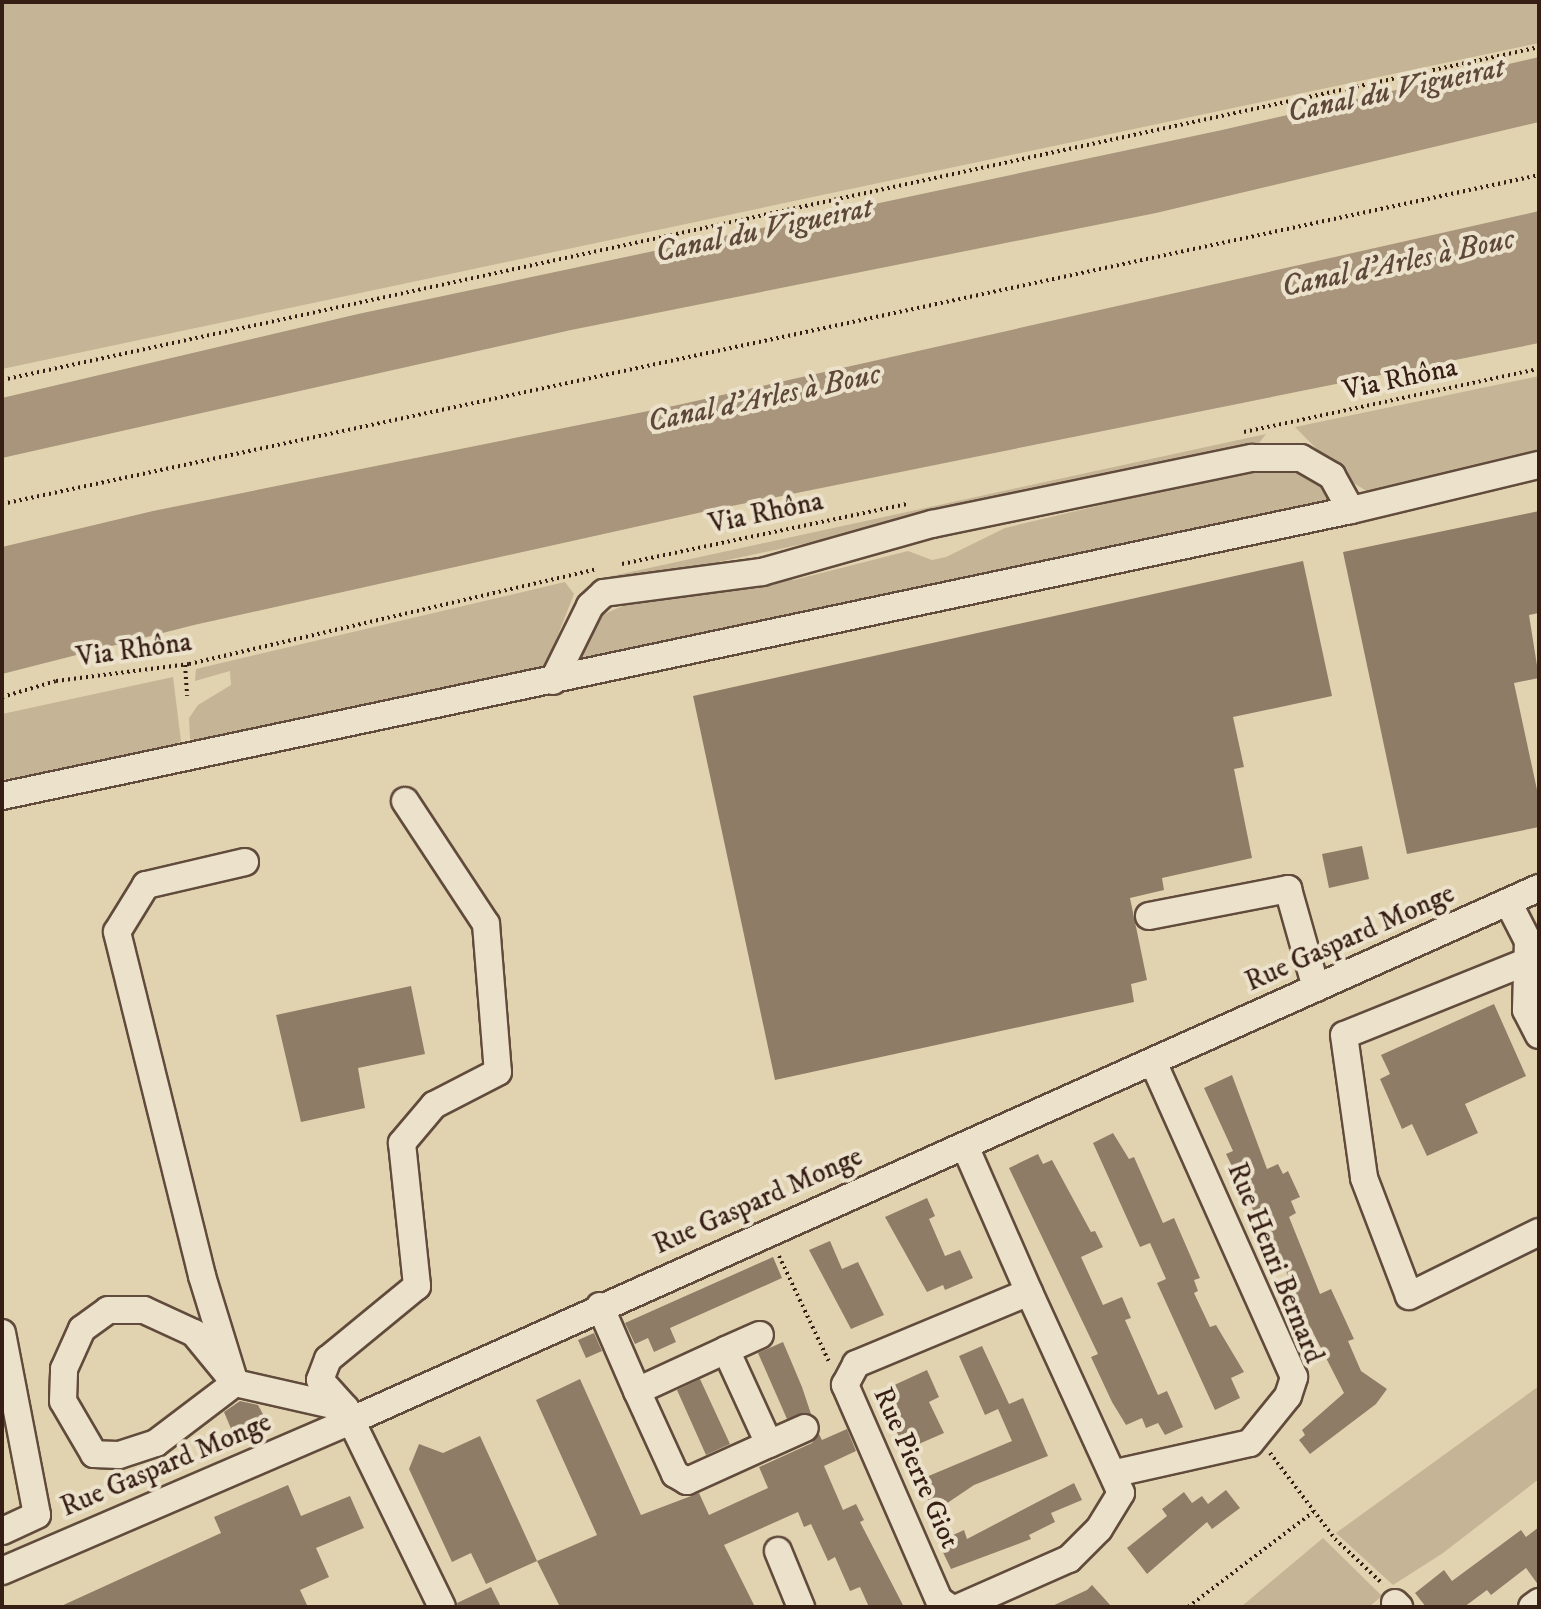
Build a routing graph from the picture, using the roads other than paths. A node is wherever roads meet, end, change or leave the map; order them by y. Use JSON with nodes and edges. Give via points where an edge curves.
{"nodes":[{"id":1,"x":1539,"y":465,"type":"edge"},
{"id":2,"x":1351,"y":510,"type":"junction"},
{"id":3,"x":553,"y":681,"type":"junction"},
{"id":4,"x":2,"y":796,"type":"edge"},
{"id":5,"x":405,"y":801,"type":"dead end"},
{"id":6,"x":245,"y":862,"type":"dead end"},
{"id":7,"x":1539,"y":888,"type":"edge"},
{"id":8,"x":1508,"y":902,"type":"junction"},
{"id":9,"x":1149,"y":916,"type":"dead end"},
{"id":10,"x":1531,"y":960,"type":"junction"},
{"id":11,"x":1316,"y":988,"type":"junction"},
{"id":12,"x":1539,"y":1035,"type":"edge"},
{"id":13,"x":1153,"y":1062,"type":"junction"},
{"id":14,"x":965,"y":1146,"type":"junction"},
{"id":15,"x":1539,"y":1232,"type":"edge"},
{"id":16,"x":1029,"y":1292,"type":"junction"},
{"id":17,"x":600,"y":1306,"type":"junction"},
{"id":18,"x":2,"y":1333,"type":"edge"},
{"id":19,"x":760,"y":1335,"type":"dead end"},
{"id":20,"x":726,"y":1350,"type":"junction"},
{"id":21,"x":235,"y":1383,"type":"junction"},
{"id":22,"x":637,"y":1391,"type":"junction"},
{"id":23,"x":348,"y":1414,"type":"junction"},
{"id":24,"x":805,"y":1428,"type":"dead end"},
{"id":25,"x":769,"y":1444,"type":"junction"},
{"id":26,"x":1116,"y":1473,"type":"junction"},
{"id":27,"x":2,"y":1531,"type":"edge"},
{"id":28,"x":778,"y":1551,"type":"dead end"},
{"id":29,"x":2,"y":1571,"type":"edge"},
{"id":30,"x":1539,"y":1602,"type":"edge"},
{"id":31,"x":952,"y":1606,"type":"edge"},
{"id":32,"x":442,"y":1607,"type":"edge"},
{"id":33,"x":801,"y":1607,"type":"edge"},
{"id":34,"x":1532,"y":1607,"type":"edge"}],
"edges":[{"from":1,"to":2,"type":"street"},
{"from":2,"to":3,"type":"street"},
{"from":2,"to":3,"type":"street","via":[[1332,476],[1301,458],[1252,458],[932,524],[762,572],[604,593],[590,606]]},
{"from":3,"to":4,"type":"street"},
{"from":5,"to":23,"type":"street","via":[[486,924],[498,1072],[434,1105],[402,1143],[417,1286],[328,1359],[320,1380]]},
{"from":6,"to":21,"type":"street","via":[[146,885],[117,932],[202,1276]]},
{"from":7,"to":8,"type":"street","name":"Rue Gaspard Monge"},
{"from":8,"to":10,"type":"street","via":[[1528,941]]},
{"from":8,"to":11,"type":"street","name":"Rue Gaspard Monge"},
{"from":9,"to":11,"type":"street","via":[[1288,889]]},
{"from":10,"to":12,"type":"street","via":[[1526,1010]]},
{"from":10,"to":15,"type":"street","via":[[1344,1035],[1364,1178],[1409,1296]]},
{"from":11,"to":13,"type":"street","name":"Rue Gaspard Monge"},
{"from":13,"to":14,"type":"street","name":"Rue Gaspard Monge"},
{"from":13,"to":26,"type":"street","name":"Rue Henri Bernard","via":[[1294,1377],[1288,1396],[1256,1436],[1228,1452]]},
{"from":14,"to":16,"type":"street"},
{"from":14,"to":17,"type":"street","name":"Rue Gaspard Monge"},
{"from":16,"to":26,"type":"street"},
{"from":16,"to":31,"type":"street","name":"Rue Pierre Giot","via":[[856,1364],[845,1385],[939,1600]]},
{"from":17,"to":22,"type":"street"},
{"from":17,"to":23,"type":"street","name":"Rue Gaspard Monge"},
{"from":18,"to":27,"type":"street","via":[[37,1515]]},
{"from":19,"to":20,"type":"street"},
{"from":20,"to":22,"type":"street"},
{"from":20,"to":25,"type":"street"},
{"from":21,"to":21,"type":"street","via":[[194,1333],[144,1310],[108,1310],[82,1329],[64,1369],[63,1401],[94,1454],[119,1455],[156,1443]]},
{"from":21,"to":23,"type":"street"},
{"from":22,"to":25,"type":"street","via":[[675,1474],[687,1481]]},
{"from":23,"to":29,"type":"street","name":"Rue Gaspard Monge"},
{"from":23,"to":32,"type":"street"},
{"from":24,"to":25,"type":"street"},
{"from":26,"to":31,"type":"street","via":[[1121,1493],[1099,1529],[1069,1559]]},
{"from":28,"to":33,"type":"street"},
{"from":30,"to":34,"type":"street"}]}
